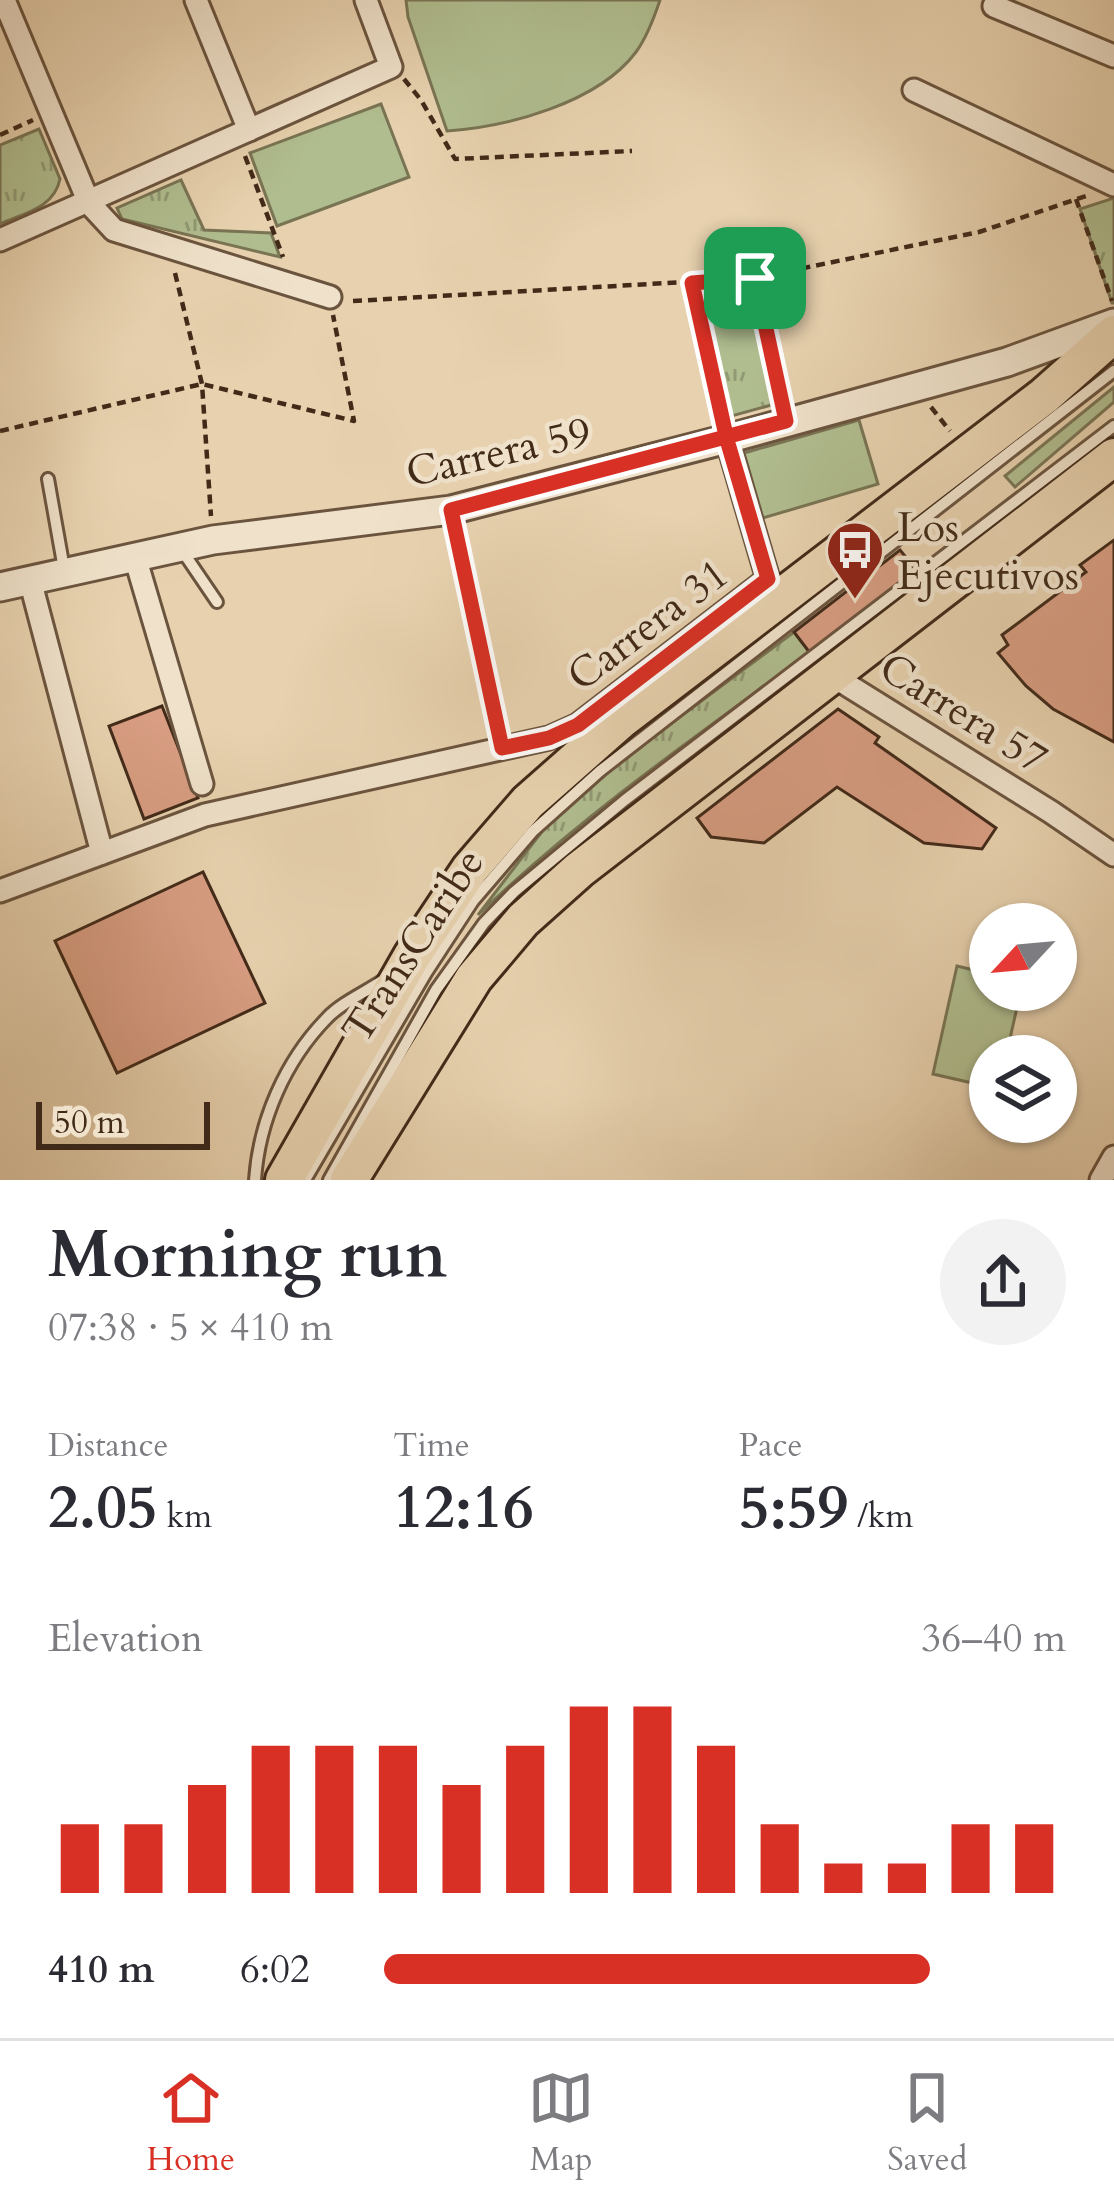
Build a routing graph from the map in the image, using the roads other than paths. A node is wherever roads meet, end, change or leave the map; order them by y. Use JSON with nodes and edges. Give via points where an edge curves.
{"nodes":[{"id":1,"x":4,"y":0,"type":"edge"},
{"id":2,"x":196,"y":0,"type":"edge"},
{"id":3,"x":366,"y":0,"type":"edge"},
{"id":4,"x":994,"y":6,"type":"dead end"},
{"id":5,"x":1114,"y":56,"type":"edge"},
{"id":6,"x":914,"y":90,"type":"dead end"},
{"id":7,"x":244,"y":133,"type":"junction"},
{"id":8,"x":1104,"y":189,"type":"edge"},
{"id":9,"x":89,"y":203,"type":"junction"},
{"id":10,"x":0,"y":240,"type":"edge"},
{"id":11,"x":330,"y":297,"type":"road end"},
{"id":12,"x":1114,"y":323,"type":"edge"},
{"id":13,"x":1114,"y":334,"type":"edge"},
{"id":14,"x":1007,"y":362,"type":"junction"},
{"id":15,"x":1114,"y":371,"type":"edge"},
{"id":16,"x":1044,"y":396,"type":"junction"},
{"id":17,"x":1114,"y":426,"type":"edge"},
{"id":18,"x":727,"y":440,"type":"junction"},
{"id":19,"x":1114,"y":457,"type":"edge"},
{"id":20,"x":48,"y":479,"type":"dead end"},
{"id":21,"x":451,"y":510,"type":"junction"},
{"id":22,"x":179,"y":547,"type":"junction"},
{"id":23,"x":135,"y":557,"type":"junction"},
{"id":24,"x":65,"y":573,"type":"junction"},
{"id":25,"x":30,"y":580,"type":"junction"},
{"id":26,"x":0,"y":587,"type":"edge"},
{"id":27,"x":217,"y":602,"type":"dead end"},
{"id":28,"x":832,"y":676,"type":"junction"},
{"id":29,"x":502,"y":748,"type":"junction"},
{"id":30,"x":202,"y":784,"type":"dead end"},
{"id":31,"x":103,"y":853,"type":"junction"},
{"id":32,"x":1114,"y":855,"type":"edge"},
{"id":33,"x":0,"y":891,"type":"edge"},
{"id":34,"x":412,"y":956,"type":"junction"},
{"id":35,"x":1114,"y":1157,"type":"edge"},
{"id":36,"x":255,"y":1180,"type":"edge"},
{"id":37,"x":284,"y":1180,"type":"edge"},
{"id":38,"x":305,"y":1180,"type":"edge"},
{"id":39,"x":328,"y":1180,"type":"edge"},
{"id":40,"x":349,"y":1180,"type":"edge"},
{"id":41,"x":1101,"y":1180,"type":"edge"}],
"edges":[{"from":1,"to":9,"type":"street"},
{"from":2,"to":7,"type":"street"},
{"from":3,"to":7,"type":"street","via":[[392,67]]},
{"from":4,"to":5,"type":"street"},
{"from":6,"to":8,"type":"street"},
{"from":7,"to":9,"type":"street"},
{"from":9,"to":10,"type":"street"},
{"from":9,"to":11,"type":"street","via":[[114,230]]},
{"from":12,"to":14,"type":"street","name":"Carrera 59"},
{"from":13,"to":16,"type":"highway"},
{"from":14,"to":16,"type":"street","via":[[1039,373]]},
{"from":14,"to":18,"type":"street","name":"Carrera 59"},
{"from":15,"to":38,"type":"lane","name":"TransCaribe","via":[[600,770],[533,831],[454,929]]},
{"from":16,"to":34,"type":"highway","via":[[578,755],[499,832]]},
{"from":17,"to":39,"type":"lane","name":"TransCaribe","via":[[514,892],[436,990]]},
{"from":18,"to":21,"type":"street","name":"Carrera 59"},
{"from":18,"to":29,"type":"street","name":"Carrera 31","via":[[768,579],[578,725]]},
{"from":19,"to":28,"type":"highway"},
{"from":20,"to":24,"type":"lane"},
{"from":21,"to":22,"type":"street","name":"Carrera 59"},
{"from":21,"to":29,"type":"lane"},
{"from":22,"to":23,"type":"street","name":"Carrera 59"},
{"from":22,"to":27,"type":"lane"},
{"from":23,"to":24,"type":"street","name":"Carrera 59"},
{"from":23,"to":30,"type":"street"},
{"from":24,"to":25,"type":"street","name":"Carrera 59"},
{"from":25,"to":26,"type":"street","name":"Carrera 59"},
{"from":25,"to":31,"type":"street"},
{"from":28,"to":32,"type":"street","name":"Carrera 57"},
{"from":28,"to":40,"type":"highway","via":[[523,920],[474,978]]},
{"from":29,"to":31,"type":"street","name":"Carrera 31","via":[[205,815]]},
{"from":31,"to":33,"type":"street","name":"Carrera 31"},
{"from":34,"to":36,"type":"lane","via":[[328,1016],[285,1075],[258,1142]]},
{"from":34,"to":37,"type":"highway"},
{"from":35,"to":41,"type":"street"}]}
